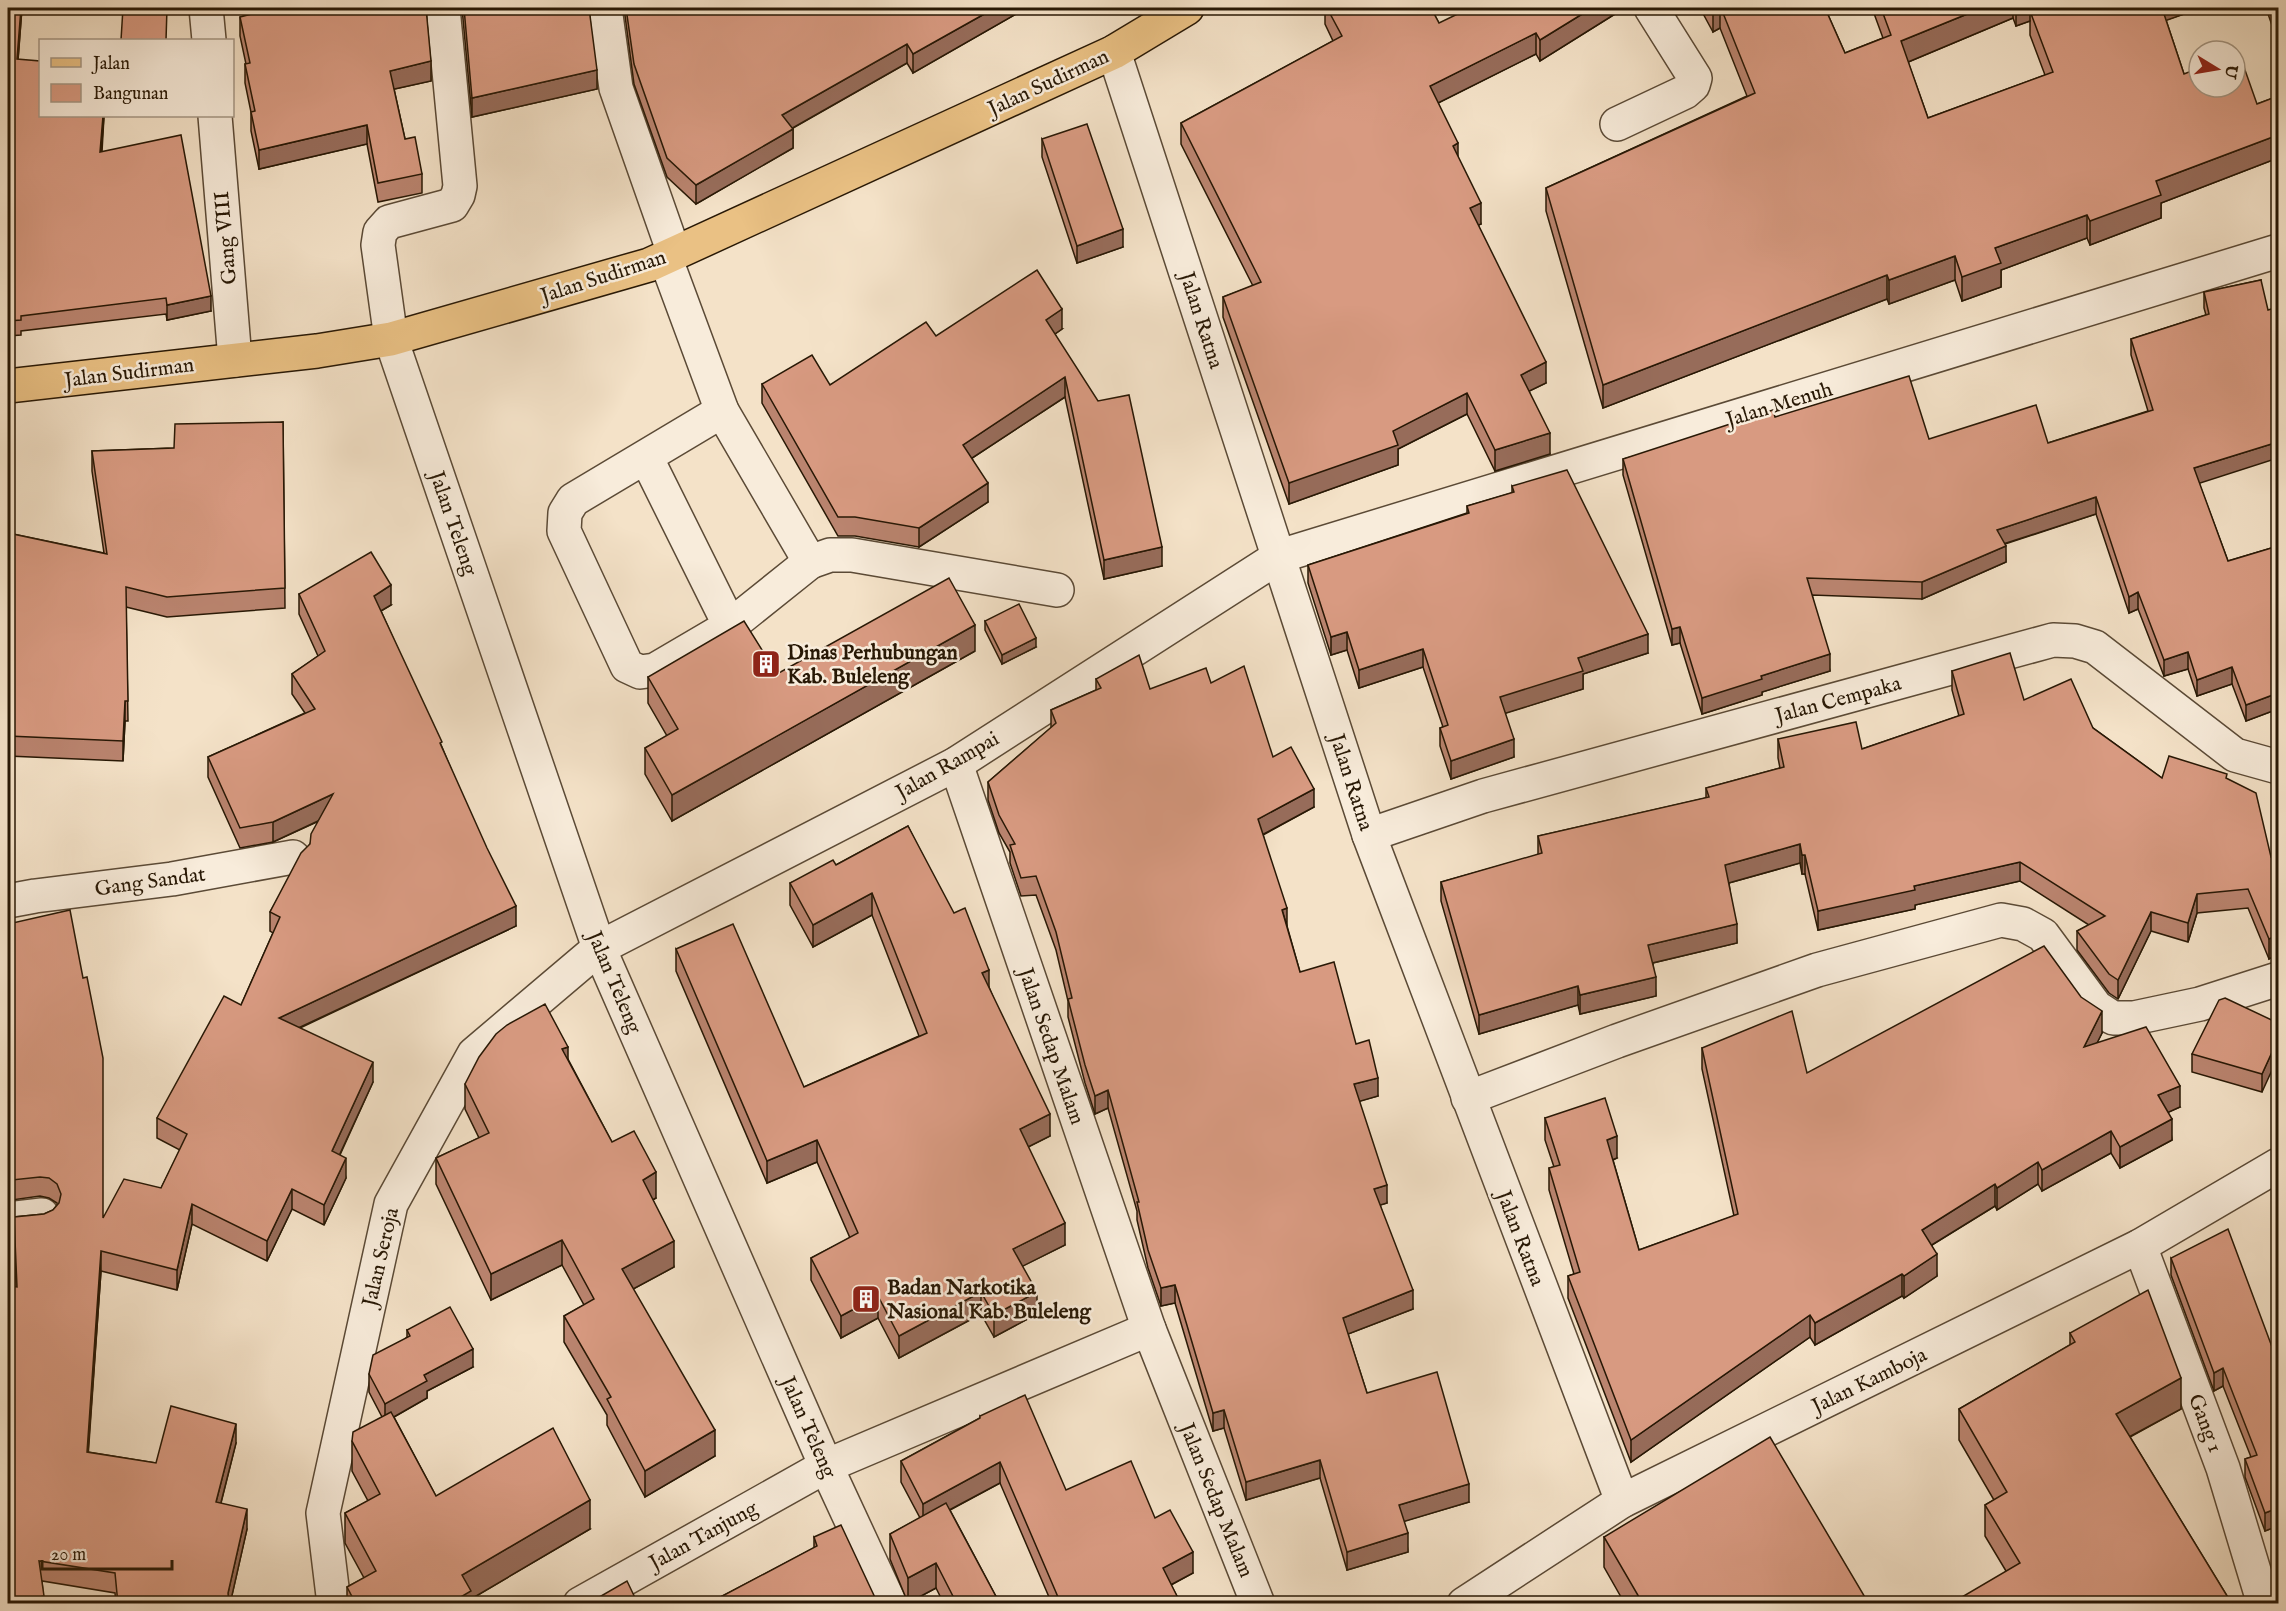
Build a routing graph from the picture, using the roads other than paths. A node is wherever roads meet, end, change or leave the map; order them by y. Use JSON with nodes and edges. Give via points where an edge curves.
{"nodes":[{"id":1,"x":206,"y":8,"type":"edge"},
{"id":2,"x":443,"y":8,"type":"edge"},
{"id":3,"x":605,"y":8,"type":"edge"},
{"id":4,"x":1187,"y":8,"type":"edge"},
{"id":5,"x":1651,"y":8,"type":"edge"},
{"id":6,"x":209,"y":39,"type":"edge"},
{"id":7,"x":1114,"y":52,"type":"junction"},
{"id":8,"x":215,"y":117,"type":"edge"},
{"id":9,"x":1617,"y":124,"type":"dead end"},
{"id":10,"x":2278,"y":251,"type":"edge"},
{"id":11,"x":669,"y":255,"type":"junction"},
{"id":12,"x":392,"y":339,"type":"junction"},
{"id":13,"x":235,"y":360,"type":"junction"},
{"id":14,"x":8,"y":386,"type":"edge"},
{"id":15,"x":722,"y":411,"type":"junction"},
{"id":16,"x":646,"y":457,"type":"junction"},
{"id":17,"x":1280,"y":556,"type":"junction"},
{"id":18,"x":810,"y":562,"type":"junction"},
{"id":19,"x":1057,"y":590,"type":"dead end"},
{"id":20,"x":730,"y":626,"type":"junction"},
{"id":21,"x":956,"y":764,"type":"junction"},
{"id":22,"x":2278,"y":767,"type":"edge"},
{"id":23,"x":1369,"y":835,"type":"junction"},
{"id":24,"x":293,"y":857,"type":"dead end"},
{"id":25,"x":8,"y":902,"type":"edge"},
{"id":26,"x":599,"y":948,"type":"junction"},
{"id":27,"x":2278,"y":980,"type":"edge"},
{"id":28,"x":1468,"y":1098,"type":"junction"},
{"id":29,"x":2278,"y":1165,"type":"edge"},
{"id":30,"x":42,"y":1215,"type":"edge"},
{"id":31,"x":8,"y":1219,"type":"edge"},
{"id":32,"x":2140,"y":1246,"type":"junction"},
{"id":33,"x":1149,"y":1329,"type":"junction"},
{"id":34,"x":826,"y":1466,"type":"junction"},
{"id":35,"x":1622,"y":1501,"type":"junction"},
{"id":36,"x":334,"y":1604,"type":"edge"},
{"id":37,"x":580,"y":1604,"type":"edge"},
{"id":38,"x":890,"y":1604,"type":"edge"},
{"id":39,"x":1258,"y":1604,"type":"edge"},
{"id":40,"x":1464,"y":1604,"type":"edge"},
{"id":41,"x":2264,"y":1604,"type":"edge"}],
"edges":[{"from":1,"to":6,"type":"street"},
{"from":2,"to":12,"type":"street","name":"Jalan Teleng","via":[[460,186],[452,205],[389,222],[380,232],[378,245]]},
{"from":3,"to":11,"type":"street","via":[[616,88]]},
{"from":4,"to":7,"type":"main road","name":"Jalan Sudirman"},
{"from":5,"to":9,"type":"street","via":[[1695,78],[1693,86]]},
{"from":7,"to":11,"type":"main road","name":"Jalan Sudirman"},
{"from":7,"to":17,"type":"street","name":"Jalan Ratna"},
{"from":8,"to":13,"type":"street","name":"Gang VIII"},
{"from":10,"to":17,"type":"street","name":"Jalan Menuh"},
{"from":11,"to":12,"type":"main road","name":"Jalan Sudirman","via":[[649,265]]},
{"from":11,"to":15,"type":"street"},
{"from":12,"to":13,"type":"main road","name":"Jalan Sudirman"},
{"from":12,"to":26,"type":"street","name":"Jalan Teleng"},
{"from":13,"to":14,"type":"main road","name":"Jalan Sudirman"},
{"from":15,"to":16,"type":"street"},
{"from":15,"to":18,"type":"street"},
{"from":16,"to":20,"type":"street"},
{"from":16,"to":20,"type":"street","via":[[573,500],[565,513],[564,531],[627,666],[640,672],[655,670]]},
{"from":17,"to":21,"type":"street","name":"Jalan Rampai"},
{"from":17,"to":23,"type":"street","name":"Jalan Ratna"},
{"from":18,"to":19,"type":"street","via":[[830,555],[852,555]]},
{"from":18,"to":20,"type":"street"},
{"from":21,"to":26,"type":"street","name":"Jalan Rampai"},
{"from":21,"to":33,"type":"street","name":"Jalan Sedap Malam"},
{"from":22,"to":23,"type":"street","name":"Jalan Cempaka","via":[[2235,755],[2095,647],[2053,640],[1483,796]]},
{"from":23,"to":28,"type":"street","name":"Jalan Ratna"},
{"from":24,"to":25,"type":"street","name":"Gang Sandat"},
{"from":26,"to":34,"type":"street","name":"Jalan Teleng"},
{"from":26,"to":36,"type":"street","name":"Jalan Seroja","via":[[474,1054],[391,1204],[323,1513]]},
{"from":27,"to":28,"type":"street","via":[[2200,1004],[2134,1018],[2113,1018],[2096,1007],[2043,935],[2024,924],[2001,920],[1817,970]]},
{"from":28,"to":35,"type":"street","name":"Jalan Ratna"},
{"from":29,"to":32,"type":"street","name":"Jalan Kamboja"},
{"from":30,"to":31,"type":"street"},
{"from":32,"to":35,"type":"street","name":"Jalan Kamboja"},
{"from":32,"to":41,"type":"street","name":"Gang 1","via":[[2223,1468]]},
{"from":33,"to":34,"type":"street"},
{"from":33,"to":39,"type":"street","name":"Jalan Sedap Malam"},
{"from":34,"to":37,"type":"street","name":"Jalan Tanjung"},
{"from":34,"to":38,"type":"street","name":"Jalan Teleng"},
{"from":35,"to":40,"type":"street","name":"Jalan Kamboja"}]}
